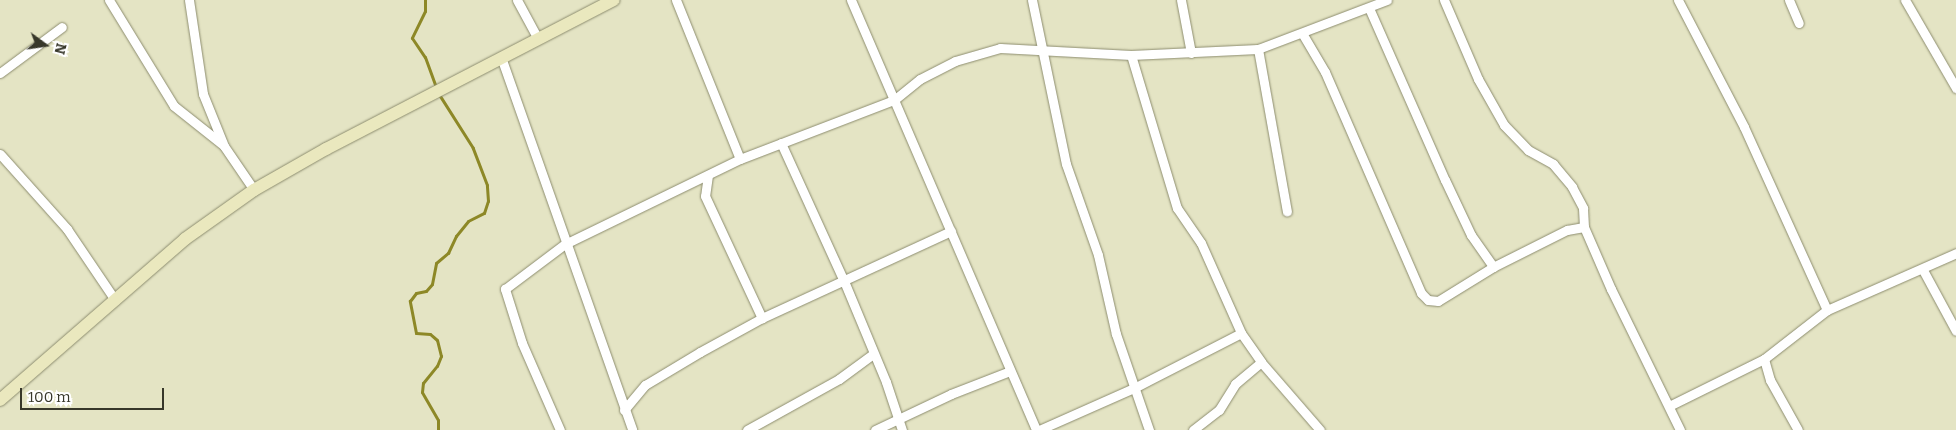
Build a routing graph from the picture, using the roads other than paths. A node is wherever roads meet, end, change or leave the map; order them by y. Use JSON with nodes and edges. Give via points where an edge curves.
{"nodes":[{"id":1,"x":109,"y":0,"type":"edge"},
{"id":2,"x":189,"y":0,"type":"edge"},
{"id":3,"x":517,"y":0,"type":"edge"},
{"id":4,"x":614,"y":0,"type":"edge"},
{"id":5,"x":676,"y":0,"type":"edge"},
{"id":6,"x":852,"y":0,"type":"edge"},
{"id":7,"x":1032,"y":0,"type":"edge"},
{"id":8,"x":1181,"y":0,"type":"edge"},
{"id":9,"x":1387,"y":0,"type":"edge"},
{"id":10,"x":1444,"y":0,"type":"edge"},
{"id":11,"x":1678,"y":0,"type":"edge"},
{"id":12,"x":1789,"y":0,"type":"edge"},
{"id":13,"x":1905,"y":0,"type":"edge"},
{"id":14,"x":1369,"y":8,"type":"junction"},
{"id":15,"x":1799,"y":24,"type":"dead end"},
{"id":16,"x":62,"y":27,"type":"dead end"},
{"id":17,"x":1302,"y":33,"type":"junction"},
{"id":18,"x":538,"y":39,"type":"junction"},
{"id":19,"x":1041,"y":49,"type":"junction"},
{"id":20,"x":1258,"y":49,"type":"junction"},
{"id":21,"x":1191,"y":53,"type":"junction"},
{"id":22,"x":1131,"y":54,"type":"junction"},
{"id":23,"x":501,"y":57,"type":"junction"},
{"id":24,"x":0,"y":73,"type":"edge"},
{"id":25,"x":1956,"y":88,"type":"edge"},
{"id":26,"x":894,"y":100,"type":"junction"},
{"id":27,"x":781,"y":143,"type":"junction"},
{"id":28,"x":224,"y":146,"type":"junction"},
{"id":29,"x":0,"y":154,"type":"edge"},
{"id":30,"x":740,"y":159,"type":"junction"},
{"id":31,"x":708,"y":174,"type":"junction"},
{"id":32,"x":254,"y":190,"type":"junction"},
{"id":33,"x":1287,"y":211,"type":"dead end"},
{"id":34,"x":1584,"y":227,"type":"junction"},
{"id":35,"x":951,"y":231,"type":"junction"},
{"id":36,"x":565,"y":244,"type":"junction"},
{"id":37,"x":1956,"y":253,"type":"edge"},
{"id":38,"x":1493,"y":267,"type":"junction"},
{"id":39,"x":1923,"y":270,"type":"junction"},
{"id":40,"x":844,"y":281,"type":"junction"},
{"id":41,"x":115,"y":300,"type":"junction"},
{"id":42,"x":1827,"y":310,"type":"junction"},
{"id":43,"x":762,"y":318,"type":"junction"},
{"id":44,"x":1956,"y":331,"type":"edge"},
{"id":45,"x":1240,"y":333,"type":"junction"},
{"id":46,"x":873,"y":354,"type":"junction"},
{"id":47,"x":1764,"y":360,"type":"junction"},
{"id":48,"x":1261,"y":362,"type":"junction"},
{"id":49,"x":1010,"y":371,"type":"junction"},
{"id":50,"x":1134,"y":388,"type":"junction"},
{"id":51,"x":0,"y":400,"type":"edge"},
{"id":52,"x":1669,"y":406,"type":"junction"},
{"id":53,"x":624,"y":410,"type":"junction"},
{"id":54,"x":899,"y":418,"type":"junction"},
{"id":55,"x":560,"y":430,"type":"edge"},
{"id":56,"x":632,"y":430,"type":"edge"},
{"id":57,"x":747,"y":430,"type":"edge"},
{"id":58,"x":875,"y":430,"type":"edge"},
{"id":59,"x":902,"y":430,"type":"edge"},
{"id":60,"x":1038,"y":430,"type":"edge"},
{"id":61,"x":1149,"y":430,"type":"edge"},
{"id":62,"x":1193,"y":430,"type":"edge"},
{"id":63,"x":1320,"y":430,"type":"edge"},
{"id":64,"x":1680,"y":430,"type":"edge"},
{"id":65,"x":1798,"y":430,"type":"edge"}],
"edges":[{"from":1,"to":28,"type":"street","via":[[174,106]]},
{"from":2,"to":28,"type":"street","via":[[203,94]]},
{"from":3,"to":18,"type":"street"},
{"from":4,"to":18,"type":"main road"},
{"from":5,"to":30,"type":"street"},
{"from":6,"to":26,"type":"street"},
{"from":7,"to":19,"type":"street"},
{"from":8,"to":21,"type":"street"},
{"from":9,"to":14,"type":"street"},
{"from":10,"to":34,"type":"street","via":[[1478,78],[1504,125],[1528,150],[1553,164],[1572,187],[1583,208]]},
{"from":11,"to":42,"type":"street","via":[[1744,127]]},
{"from":12,"to":15,"type":"street"},
{"from":13,"to":25,"type":"street"},
{"from":14,"to":17,"type":"street"},
{"from":14,"to":38,"type":"street","via":[[1448,188],[1471,235]]},
{"from":16,"to":24,"type":"street"},
{"from":17,"to":20,"type":"street"},
{"from":17,"to":38,"type":"street","via":[[1325,72],[1421,293],[1428,300],[1438,301]]},
{"from":18,"to":23,"type":"main road"},
{"from":19,"to":22,"type":"street"},
{"from":19,"to":26,"type":"street","via":[[1000,48],[955,61],[920,79]]},
{"from":19,"to":50,"type":"street","via":[[1066,164],[1098,255],[1116,334]]},
{"from":20,"to":21,"type":"street","via":[[1221,48]]},
{"from":20,"to":33,"type":"street"},
{"from":21,"to":22,"type":"street"},
{"from":22,"to":45,"type":"street","via":[[1177,208],[1201,243]]},
{"from":23,"to":32,"type":"main road"},
{"from":23,"to":36,"type":"street"},
{"from":26,"to":27,"type":"street"},
{"from":26,"to":35,"type":"street"},
{"from":27,"to":30,"type":"street"},
{"from":27,"to":40,"type":"street"},
{"from":28,"to":32,"type":"street"},
{"from":29,"to":41,"type":"street","via":[[67,229]]},
{"from":30,"to":31,"type":"street"},
{"from":31,"to":36,"type":"street"},
{"from":31,"to":43,"type":"street","via":[[704,196]]},
{"from":32,"to":41,"type":"main road","via":[[185,240]]},
{"from":34,"to":38,"type":"street","via":[[1567,230]]},
{"from":34,"to":52,"type":"street","via":[[1637,346]]},
{"from":35,"to":40,"type":"street"},
{"from":35,"to":49,"type":"street"},
{"from":36,"to":53,"type":"street"},
{"from":36,"to":55,"type":"street","via":[[505,289],[522,343]]},
{"from":37,"to":39,"type":"street"},
{"from":39,"to":42,"type":"street"},
{"from":39,"to":44,"type":"street"},
{"from":40,"to":43,"type":"street"},
{"from":40,"to":46,"type":"street"},
{"from":41,"to":51,"type":"main road"},
{"from":42,"to":47,"type":"street"},
{"from":43,"to":53,"type":"street","via":[[652,380]]},
{"from":45,"to":48,"type":"street"},
{"from":45,"to":50,"type":"street"},
{"from":46,"to":54,"type":"street"},
{"from":46,"to":57,"type":"street","via":[[839,378]]},
{"from":47,"to":52,"type":"street"},
{"from":47,"to":65,"type":"street","via":[[1770,380]]},
{"from":48,"to":62,"type":"street","via":[[1235,384],[1219,410]]},
{"from":48,"to":63,"type":"street"},
{"from":49,"to":54,"type":"street"},
{"from":49,"to":60,"type":"street"},
{"from":50,"to":60,"type":"street"},
{"from":50,"to":61,"type":"street"},
{"from":52,"to":64,"type":"street"},
{"from":53,"to":56,"type":"street"},
{"from":54,"to":58,"type":"street"},
{"from":54,"to":59,"type":"street"}]}
